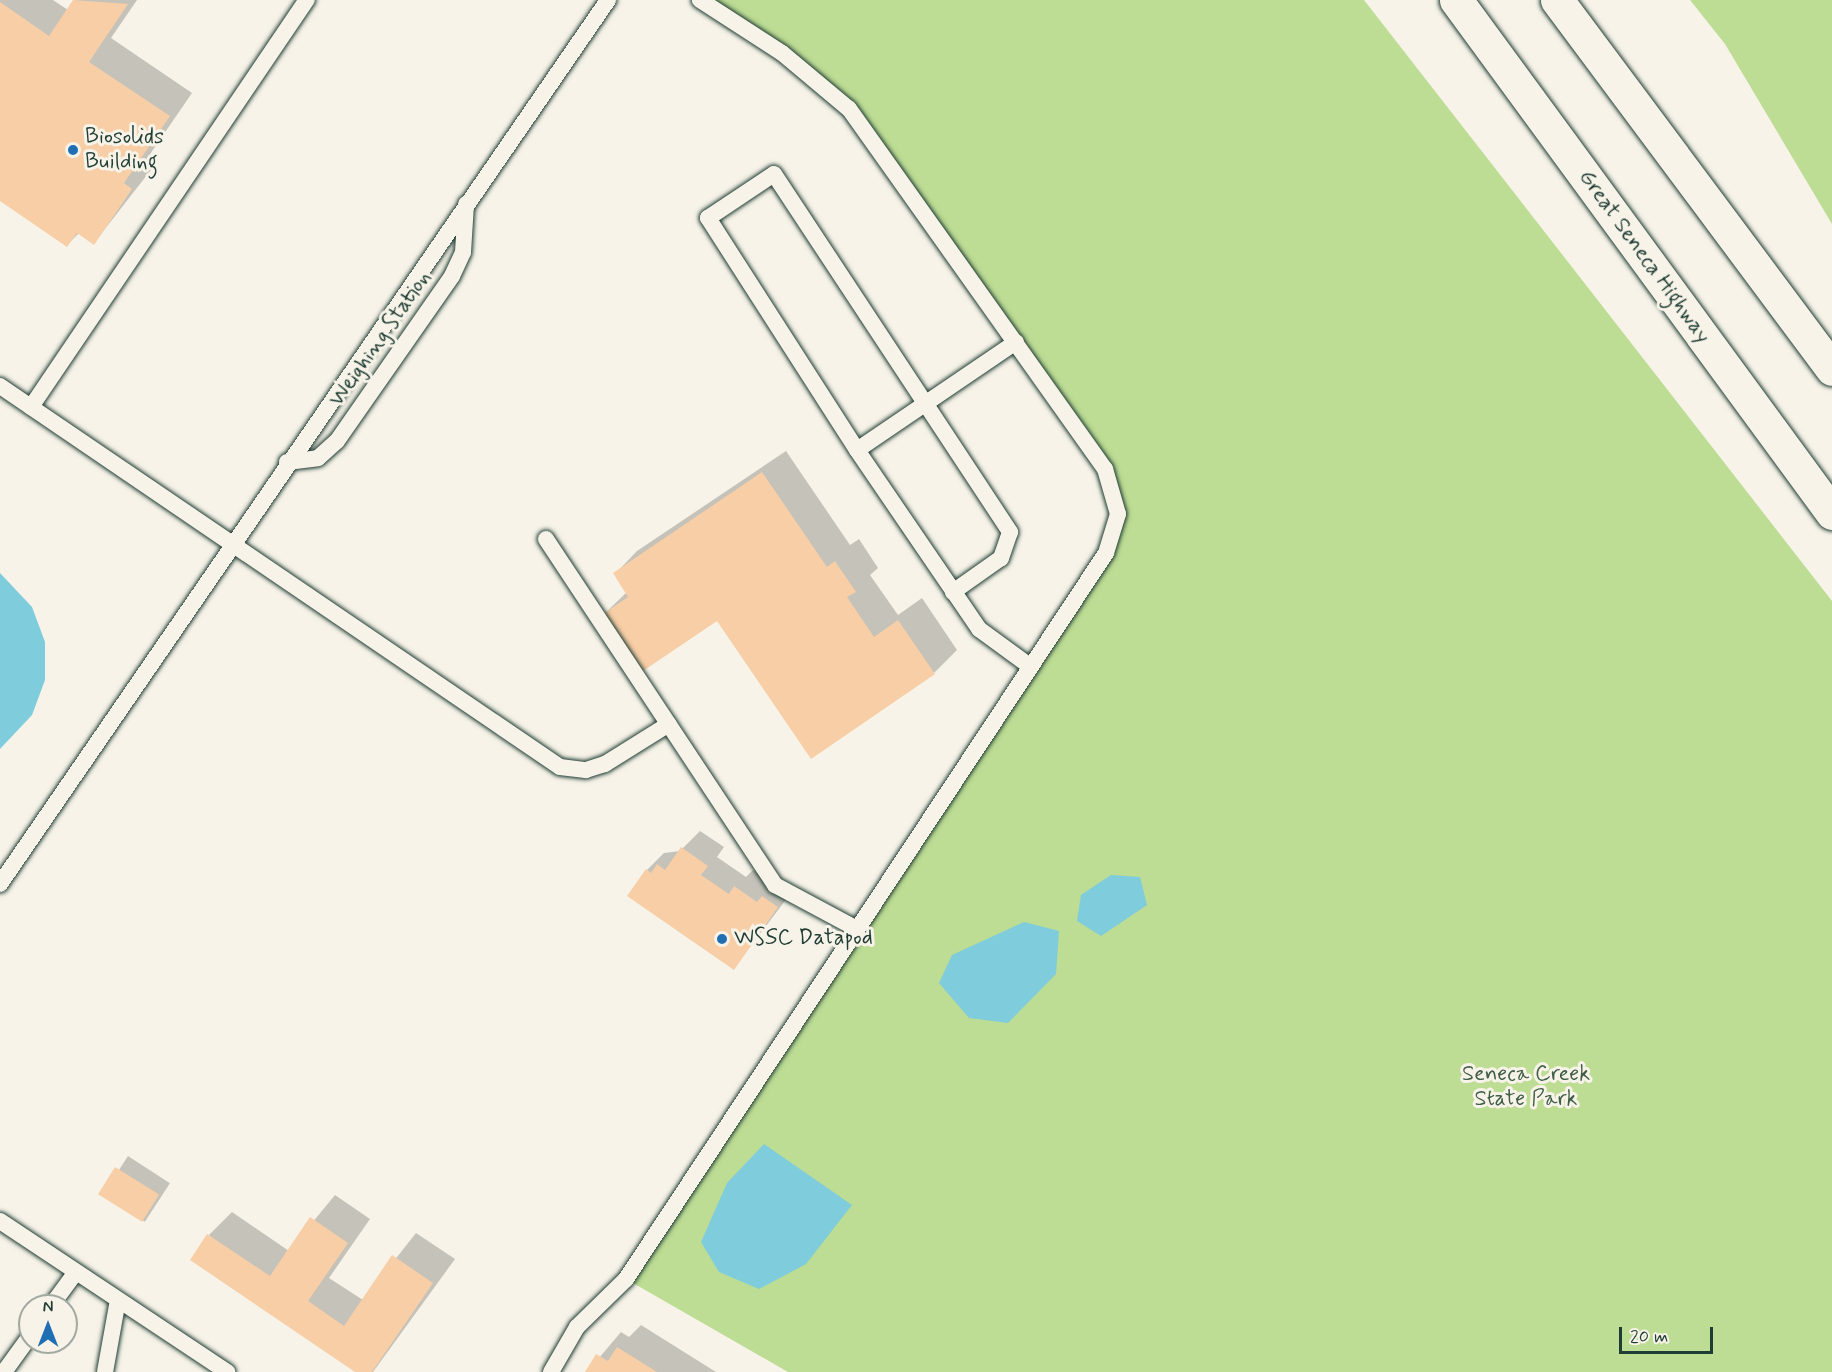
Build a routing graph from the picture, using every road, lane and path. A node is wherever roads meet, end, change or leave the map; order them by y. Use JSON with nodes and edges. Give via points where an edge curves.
{"nodes":[{"id":1,"x":307,"y":0,"type":"edge"},
{"id":2,"x":608,"y":0,"type":"edge"},
{"id":3,"x":700,"y":0,"type":"edge"},
{"id":4,"x":1456,"y":0,"type":"edge"},
{"id":5,"x":1557,"y":0,"type":"edge"},
{"id":6,"x":466,"y":204,"type":"junction"},
{"id":7,"x":1016,"y":342,"type":"junction"},
{"id":8,"x":1832,"y":369,"type":"edge"},
{"id":9,"x":0,"y":386,"type":"edge"},
{"id":10,"x":925,"y":404,"type":"junction"},
{"id":11,"x":31,"y":407,"type":"junction"},
{"id":12,"x":857,"y":450,"type":"junction"},
{"id":13,"x":286,"y":462,"type":"junction"},
{"id":14,"x":1832,"y":513,"type":"edge"},
{"id":15,"x":546,"y":538,"type":"dead end"},
{"id":16,"x":229,"y":545,"type":"junction"},
{"id":17,"x":953,"y":592,"type":"junction"},
{"id":18,"x":1031,"y":667,"type":"junction"},
{"id":19,"x":669,"y":724,"type":"junction"},
{"id":20,"x":0,"y":884,"type":"edge"},
{"id":21,"x":858,"y":928,"type":"junction"},
{"id":22,"x":0,"y":1221,"type":"edge"},
{"id":23,"x":76,"y":1272,"type":"junction"},
{"id":24,"x":60,"y":1294,"type":"edge"},
{"id":25,"x":118,"y":1300,"type":"junction"},
{"id":26,"x":18,"y":1353,"type":"edge"},
{"id":27,"x":4,"y":1372,"type":"edge"},
{"id":28,"x":105,"y":1372,"type":"edge"},
{"id":29,"x":227,"y":1372,"type":"edge"},
{"id":30,"x":551,"y":1372,"type":"edge"}],
"edges":[{"from":1,"to":11,"type":"lane"},
{"from":2,"to":6,"type":"lane"},
{"from":3,"to":7,"type":"lane","via":[[782,53],[849,109]]},
{"from":4,"to":14,"type":"main road","name":"Great Seneca Highway"},
{"from":5,"to":8,"type":"main road"},
{"from":6,"to":13,"type":"lane"},
{"from":6,"to":13,"type":"lane","name":"Weighing Station","via":[[463,252],[452,276],[337,441],[318,458]]},
{"from":7,"to":10,"type":"lane"},
{"from":7,"to":18,"type":"lane","via":[[1105,469],[1118,513],[1106,553]]},
{"from":9,"to":11,"type":"lane"},
{"from":10,"to":12,"type":"lane"},
{"from":10,"to":12,"type":"lane","via":[[774,174],[708,218]]},
{"from":10,"to":17,"type":"lane","via":[[1010,532],[1001,558]]},
{"from":11,"to":16,"type":"lane"},
{"from":12,"to":17,"type":"lane"},
{"from":13,"to":16,"type":"lane"},
{"from":15,"to":19,"type":"lane"},
{"from":16,"to":19,"type":"lane","via":[[560,767],[586,770],[605,764]]},
{"from":16,"to":20,"type":"lane"},
{"from":17,"to":18,"type":"lane","via":[[979,629]]},
{"from":18,"to":21,"type":"lane"},
{"from":19,"to":21,"type":"lane","via":[[775,885]]},
{"from":21,"to":30,"type":"lane","via":[[626,1280],[577,1327]]},
{"from":22,"to":23,"type":"lane"},
{"from":23,"to":24,"type":"lane"},
{"from":23,"to":25,"type":"lane"},
{"from":25,"to":28,"type":"lane"},
{"from":25,"to":29,"type":"lane"},
{"from":26,"to":27,"type":"lane"}]}
